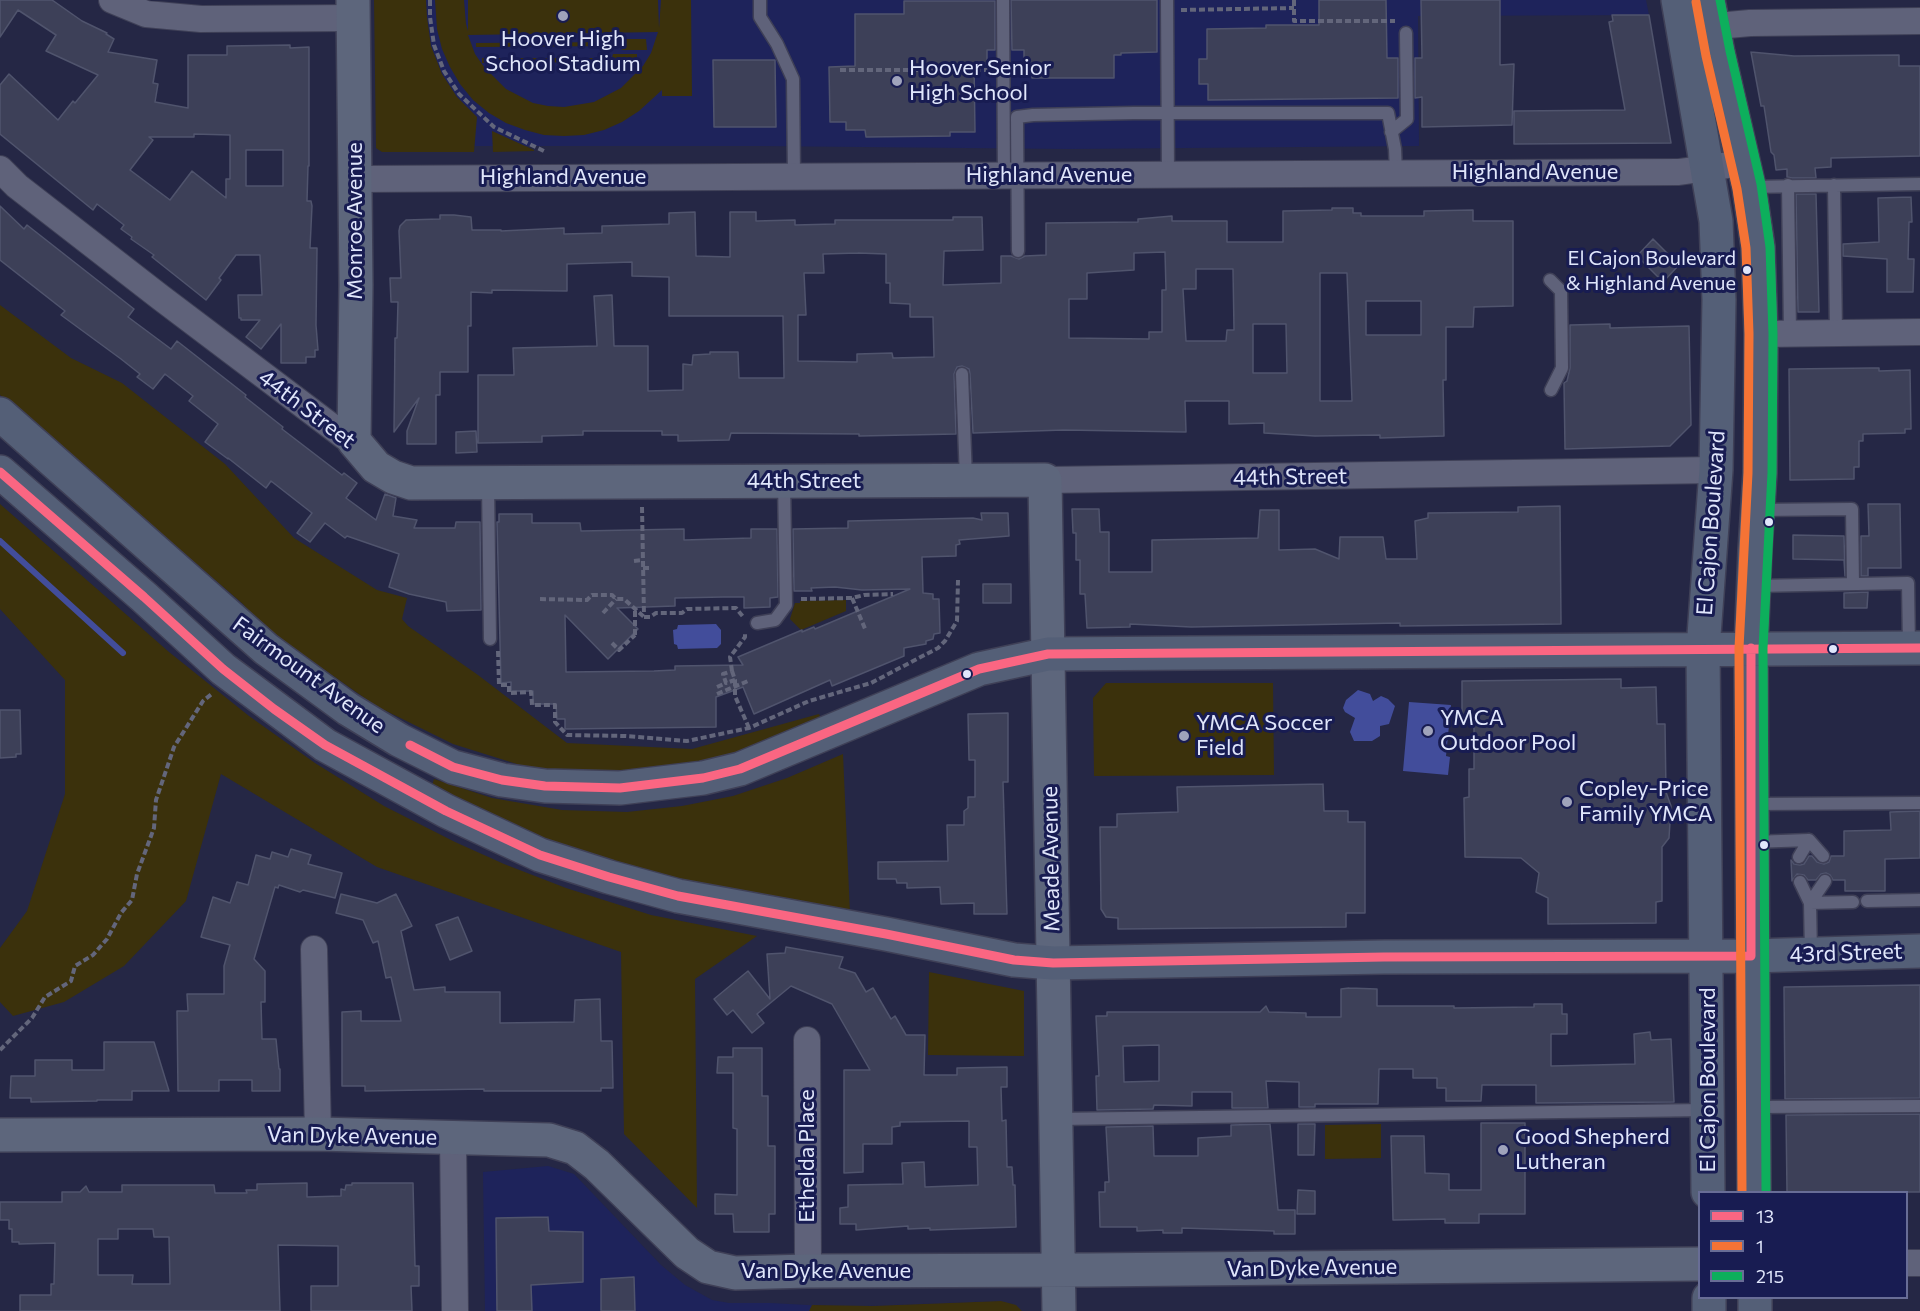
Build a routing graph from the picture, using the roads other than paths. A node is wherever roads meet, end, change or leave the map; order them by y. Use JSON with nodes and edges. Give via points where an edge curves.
{"nodes":[{"id":1,"x":112,"y":0,"type":"edge"},
{"id":2,"x":760,"y":0,"type":"edge"},
{"id":3,"x":1003,"y":0,"type":"edge"},
{"id":4,"x":1167,"y":5,"type":"edge"},
{"id":5,"x":353,"y":9,"type":"edge"},
{"id":6,"x":1696,"y":14,"type":"edge"},
{"id":7,"x":1920,"y":21,"type":"edge"},
{"id":8,"x":1406,"y":33,"type":"road end"},
{"id":9,"x":1169,"y":113,"type":"junction"},
{"id":10,"x":1391,"y":132,"type":"junction"},
{"id":11,"x":0,"y":169,"type":"edge"},
{"id":12,"x":1707,"y":169,"type":"junction"},
{"id":13,"x":1396,"y":173,"type":"junction"},
{"id":14,"x":1168,"y":174,"type":"junction"},
{"id":15,"x":1012,"y":175,"type":"junction"},
{"id":16,"x":1746,"y":175,"type":"junction"},
{"id":17,"x":794,"y":176,"type":"junction"},
{"id":18,"x":355,"y":178,"type":"junction"},
{"id":19,"x":1920,"y":184,"type":"edge"},
{"id":20,"x":1788,"y":185,"type":"junction"},
{"id":21,"x":1834,"y":185,"type":"junction"},
{"id":22,"x":1774,"y":247,"type":"junction"},
{"id":23,"x":1018,"y":251,"type":"dead end"},
{"id":24,"x":1550,"y":280,"type":"dead end"},
{"id":25,"x":1719,"y":288,"type":"junction"},
{"id":26,"x":1920,"y":332,"type":"edge"},
{"id":27,"x":1836,"y":333,"type":"junction"},
{"id":28,"x":1776,"y":334,"type":"junction"},
{"id":29,"x":962,"y":374,"type":"dead end"},
{"id":30,"x":1551,"y":390,"type":"dead end"},
{"id":31,"x":0,"y":414,"type":"edge"},
{"id":32,"x":354,"y":441,"type":"junction"},
{"id":33,"x":1716,"y":470,"type":"junction"},
{"id":34,"x":0,"y":472,"type":"edge"},
{"id":35,"x":966,"y":480,"type":"junction"},
{"id":36,"x":1045,"y":480,"type":"junction"},
{"id":37,"x":784,"y":481,"type":"junction"},
{"id":38,"x":488,"y":482,"type":"junction"},
{"id":39,"x":1757,"y":523,"type":"junction"},
{"id":40,"x":1853,"y":584,"type":"junction"},
{"id":41,"x":1753,"y":586,"type":"junction"},
{"id":42,"x":751,"y":623,"type":"road end"},
{"id":43,"x":490,"y":639,"type":"dead end"},
{"id":44,"x":1751,"y":648,"type":"junction"},
{"id":45,"x":1914,"y":648,"type":"edge"},
{"id":46,"x":1703,"y":649,"type":"junction"},
{"id":47,"x":1048,"y":654,"type":"junction"},
{"id":48,"x":1920,"y":803,"type":"edge"},
{"id":49,"x":1752,"y":804,"type":"junction"},
{"id":50,"x":1809,"y":840,"type":"junction"},
{"id":51,"x":1751,"y":842,"type":"junction"},
{"id":52,"x":1823,"y":856,"type":"dead end"},
{"id":53,"x":1799,"y":857,"type":"dead end"},
{"id":54,"x":1824,"y":881,"type":"dead end"},
{"id":55,"x":1800,"y":882,"type":"dead end"},
{"id":56,"x":1920,"y":900,"type":"edge"},
{"id":57,"x":1867,"y":901,"type":"dead end"},
{"id":58,"x":1853,"y":902,"type":"dead end"},
{"id":59,"x":1810,"y":903,"type":"junction"},
{"id":60,"x":314,"y":949,"type":"dead end"},
{"id":61,"x":1920,"y":951,"type":"edge"},
{"id":62,"x":1811,"y":954,"type":"junction"},
{"id":63,"x":1707,"y":956,"type":"junction"},
{"id":64,"x":1751,"y":956,"type":"junction"},
{"id":65,"x":1053,"y":963,"type":"junction"},
{"id":66,"x":807,"y":1040,"type":"dead end"},
{"id":67,"x":1920,"y":1106,"type":"edge"},
{"id":68,"x":1753,"y":1107,"type":"junction"},
{"id":69,"x":1708,"y":1110,"type":"junction"},
{"id":70,"x":1056,"y":1119,"type":"junction"},
{"id":71,"x":318,"y":1134,"type":"junction"},
{"id":72,"x":0,"y":1135,"type":"edge"},
{"id":73,"x":453,"y":1138,"type":"junction"},
{"id":74,"x":1708,"y":1191,"type":"edge"},
{"id":75,"x":1754,"y":1191,"type":"edge"},
{"id":76,"x":1698,"y":1264,"type":"edge"},
{"id":77,"x":1058,"y":1270,"type":"junction"},
{"id":78,"x":808,"y":1271,"type":"junction"},
{"id":79,"x":454,"y":1311,"type":"edge"},
{"id":80,"x":1059,"y":1311,"type":"edge"}],
"edges":[{"from":1,"to":5,"type":"street","via":[[146,14],[201,19]]},
{"from":2,"to":17,"type":"lane","via":[[760,17],[793,79]]},
{"from":3,"to":15,"type":"lane","via":[[1003,70]]},
{"from":4,"to":9,"type":"lane"},
{"from":5,"to":18,"type":"street","name":"Monroe Avenue"},
{"from":6,"to":7,"type":"street","via":[[1750,23]]},
{"from":6,"to":12,"type":"main road","name":"El Cajon Boulevard"},
{"from":6,"to":16,"type":"main road","name":"El Cajon Boulevard"},
{"from":8,"to":10,"type":"lane","via":[[1407,119]]},
{"from":9,"to":10,"type":"lane","via":[[1388,113]]},
{"from":9,"to":14,"type":"lane"},
{"from":9,"to":15,"type":"lane","via":[[1017,117]]},
{"from":10,"to":13,"type":"lane"},
{"from":11,"to":32,"type":"street","name":"44th Street","via":[[160,297]]},
{"from":12,"to":13,"type":"street","name":"Highland Avenue"},
{"from":12,"to":16,"type":"street","name":"Highland Avenue"},
{"from":12,"to":25,"type":"main road","name":"El Cajon Boulevard","via":[[1716,221]]},
{"from":13,"to":14,"type":"street","name":"Highland Avenue"},
{"from":14,"to":15,"type":"street","name":"Highland Avenue"},
{"from":15,"to":17,"type":"street","name":"Highland Avenue"},
{"from":15,"to":23,"type":"lane"},
{"from":16,"to":20,"type":"lane"},
{"from":16,"to":22,"type":"main road","name":"El Cajon Boulevard"},
{"from":17,"to":18,"type":"street","name":"Highland Avenue"},
{"from":18,"to":32,"type":"street","name":"Monroe Avenue"},
{"from":19,"to":21,"type":"lane"},
{"from":20,"to":21,"type":"lane"},
{"from":20,"to":22,"type":"lane"},
{"from":21,"to":27,"type":"lane"},
{"from":22,"to":28,"type":"main road","name":"El Cajon Boulevard"},
{"from":24,"to":30,"type":"lane","via":[[1561,291],[1562,368]]},
{"from":25,"to":28,"type":"main road","via":[[1728,311],[1743,329]]},
{"from":25,"to":33,"type":"main road","name":"El Cajon Boulevard"},
{"from":26,"to":27,"type":"street"},
{"from":27,"to":28,"type":"street"},
{"from":28,"to":39,"type":"main road","name":"El Cajon Boulevard"},
{"from":29,"to":35,"type":"lane"},
{"from":31,"to":47,"type":"main road","name":"Fairmount Avenue","via":[[266,649],[348,710],[453,767],[502,780],[545,786],[620,788],[703,778],[740,769],[979,669]]},
{"from":32,"to":38,"type":"street","name":"44th Street","via":[[376,467],[411,483]]},
{"from":33,"to":36,"type":"street","name":"44th Street"},
{"from":33,"to":39,"type":"main road","via":[[1736,476],[1740,518]]},
{"from":33,"to":46,"type":"main road","name":"El Cajon Boulevard"},
{"from":34,"to":65,"type":"main road","name":"Fairmount Avenue","via":[[274,709],[325,745],[446,811],[540,855],[678,896],[1014,960]]},
{"from":35,"to":36,"type":"street","name":"44th Street"},
{"from":35,"to":37,"type":"street","name":"44th Street"},
{"from":36,"to":47,"type":"street","name":"Meade Avenue"},
{"from":37,"to":38,"type":"street","name":"44th Street"},
{"from":37,"to":42,"type":"lane","via":[[784,610],[776,620]]},
{"from":38,"to":43,"type":"lane"},
{"from":39,"to":40,"type":"lane","via":[[1852,509]]},
{"from":39,"to":41,"type":"main road","name":"El Cajon Boulevard"},
{"from":40,"to":41,"type":"lane"},
{"from":40,"to":45,"type":"lane","via":[[1908,583]]},
{"from":41,"to":44,"type":"main road","name":"El Cajon Boulevard"},
{"from":44,"to":45,"type":"main road","name":"Fairmount Avenue"},
{"from":44,"to":46,"type":"main road","name":"Fairmount Avenue"},
{"from":44,"to":49,"type":"main road","name":"El Cajon Boulevard"},
{"from":46,"to":47,"type":"main road","name":"Fairmount Avenue"},
{"from":46,"to":63,"type":"main road","name":"El Cajon Boulevard"},
{"from":47,"to":65,"type":"street","name":"Meade Avenue"},
{"from":48,"to":49,"type":"lane"},
{"from":49,"to":51,"type":"main road","name":"El Cajon Boulevard"},
{"from":50,"to":51,"type":"lane"},
{"from":50,"to":52,"type":"lane"},
{"from":50,"to":53,"type":"lane"},
{"from":51,"to":64,"type":"main road","name":"El Cajon Boulevard"},
{"from":54,"to":59,"type":"lane"},
{"from":55,"to":59,"type":"lane"},
{"from":56,"to":57,"type":"lane"},
{"from":58,"to":59,"type":"lane"},
{"from":59,"to":62,"type":"lane"},
{"from":60,"to":71,"type":"street"},
{"from":61,"to":62,"type":"main road","name":"43rd Street"},
{"from":62,"to":64,"type":"main road","name":"43rd Street"},
{"from":63,"to":64,"type":"main road","name":"43rd Street"},
{"from":63,"to":65,"type":"main road","name":"43rd Street"},
{"from":63,"to":69,"type":"main road","name":"El Cajon Boulevard"},
{"from":64,"to":68,"type":"main road","name":"El Cajon Boulevard"},
{"from":65,"to":70,"type":"street","name":"Meade Avenue"},
{"from":66,"to":78,"type":"street","name":"Ethelda Place"},
{"from":67,"to":68,"type":"lane"},
{"from":68,"to":75,"type":"main road","name":"El Cajon Boulevard"},
{"from":69,"to":70,"type":"lane"},
{"from":69,"to":74,"type":"main road","name":"El Cajon Boulevard"},
{"from":70,"to":77,"type":"street","name":"Meade Avenue"},
{"from":71,"to":72,"type":"street","name":"Van Dyke Avenue"},
{"from":71,"to":73,"type":"street","name":"Van Dyke Avenue"},
{"from":73,"to":78,"type":"street","name":"Van Dyke Avenue","via":[[549,1140],[574,1148],[708,1268],[735,1273]]},
{"from":73,"to":79,"type":"street"},
{"from":76,"to":77,"type":"street","name":"Van Dyke Avenue"},
{"from":77,"to":78,"type":"street","name":"Van Dyke Avenue"},
{"from":77,"to":80,"type":"street","name":"Meade Avenue"}]}
